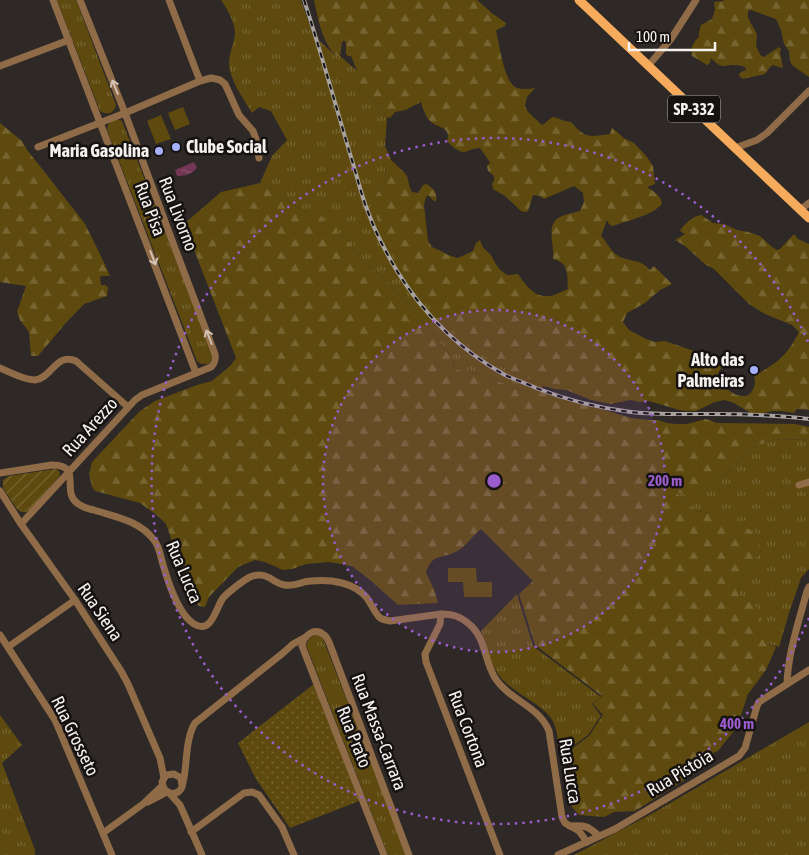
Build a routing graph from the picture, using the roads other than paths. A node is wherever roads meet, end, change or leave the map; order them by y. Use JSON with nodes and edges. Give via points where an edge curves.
{"nodes":[{"id":1,"x":54,"y":0,"type":"edge"},
{"id":2,"x":80,"y":0,"type":"edge"},
{"id":3,"x":169,"y":0,"type":"edge"},
{"id":4,"x":579,"y":0,"type":"edge"},
{"id":5,"x":696,"y":0,"type":"edge"},
{"id":6,"x":69,"y":40,"type":"junction"},
{"id":7,"x":0,"y":66,"type":"edge"},
{"id":8,"x":648,"y":66,"type":"junction"},
{"id":9,"x":200,"y":81,"type":"junction"},
{"id":10,"x":809,"y":91,"type":"edge"},
{"id":11,"x":125,"y":113,"type":"junction"},
{"id":12,"x":100,"y":122,"type":"junction"},
{"id":13,"x":38,"y":147,"type":"dead end"},
{"id":14,"x":736,"y":148,"type":"junction"},
{"id":15,"x":259,"y":158,"type":"dead end"},
{"id":16,"x":809,"y":202,"type":"edge"},
{"id":17,"x":800,"y":210,"type":"junction"},
{"id":18,"x":809,"y":218,"type":"edge"},
{"id":19,"x":0,"y":368,"type":"edge"},
{"id":20,"x":196,"y":373,"type":"junction"},
{"id":21,"x":128,"y":407,"type":"junction"},
{"id":22,"x":69,"y":472,"type":"junction"},
{"id":23,"x":0,"y":473,"type":"edge"},
{"id":24,"x":809,"y":482,"type":"edge"},
{"id":25,"x":798,"y":486,"type":"dead end"},
{"id":26,"x":0,"y":491,"type":"edge"},
{"id":27,"x":21,"y":524,"type":"junction"},
{"id":28,"x":809,"y":587,"type":"edge"},
{"id":29,"x":75,"y":600,"type":"junction"},
{"id":30,"x":441,"y":614,"type":"junction"},
{"id":31,"x":0,"y":635,"type":"edge"},
{"id":32,"x":304,"y":638,"type":"junction"},
{"id":33,"x":8,"y":647,"type":"junction"},
{"id":34,"x":304,"y":650,"type":"junction"},
{"id":35,"x":283,"y":653,"type":"junction"},
{"id":36,"x":809,"y":670,"type":"edge"},
{"id":37,"x":787,"y":684,"type":"junction"},
{"id":38,"x":160,"y":758,"type":"junction"},
{"id":39,"x":186,"y":761,"type":"junction"},
{"id":40,"x":173,"y":774,"type":"junction"},
{"id":41,"x":166,"y":787,"type":"junction"},
{"id":42,"x":182,"y":788,"type":"junction"},
{"id":43,"x":180,"y":805,"type":"junction"},
{"id":44,"x":570,"y":826,"type":"junction"},
{"id":45,"x":191,"y":832,"type":"junction"},
{"id":46,"x":103,"y":833,"type":"junction"},
{"id":47,"x":599,"y":836,"type":"junction"},
{"id":48,"x":587,"y":842,"type":"junction"},
{"id":49,"x":112,"y":855,"type":"edge"},
{"id":50,"x":202,"y":855,"type":"edge"},
{"id":51,"x":294,"y":855,"type":"edge"},
{"id":52,"x":384,"y":855,"type":"edge"},
{"id":53,"x":409,"y":855,"type":"edge"},
{"id":54,"x":500,"y":855,"type":"edge"},
{"id":55,"x":558,"y":855,"type":"edge"}],
"edges":[{"from":1,"to":6,"type":"street","name":"Rua Pisa"},
{"from":11,"to":2,"type":"street","name":"Rua Livorno","one_way":true},
{"from":3,"to":9,"type":"street"},
{"from":4,"to":8,"type":"main road","number":"SP-332"},
{"from":5,"to":8,"type":"street","via":[[671,39]]},
{"from":6,"to":7,"type":"street"},
{"from":6,"to":12,"type":"street","name":"Rua Pisa"},
{"from":8,"to":14,"type":"main road","number":"SP-332"},
{"from":9,"to":11,"type":"street"},
{"from":9,"to":15,"type":"street","via":[[211,78],[224,84],[240,115],[253,131]]},
{"from":10,"to":14,"type":"street","via":[[767,133]]},
{"from":11,"to":12,"type":"street"},
{"from":20,"to":11,"type":"street","name":"Rua Livorno","one_way":true,"via":[[211,367],[215,354]]},
{"from":12,"to":13,"type":"street"},
{"from":12,"to":20,"type":"street","name":"Rua Pisa","one_way":true},
{"from":14,"to":17,"type":"main road","number":"SP-332"},
{"from":16,"to":17,"type":"street"},
{"from":17,"to":18,"type":"main road","number":"SP-332"},
{"from":19,"to":21,"type":"street","via":[[29,380],[38,379],[59,362],[72,359]]},
{"from":20,"to":21,"type":"street","name":"Rua Arezzo","via":[[142,395]]},
{"from":21,"to":22,"type":"street","name":"Rua Arezzo"},
{"from":22,"to":23,"type":"street","via":[[63,466],[52,465]]},
{"from":22,"to":27,"type":"street","name":"Rua Arezzo"},
{"from":22,"to":30,"type":"street","name":"Rua Lucca","via":[[72,496],[77,504],[134,522],[153,538],[176,601],[187,618],[197,626],[206,626],[212,621],[223,598],[252,576],[260,575],[287,586],[319,580],[346,584],[366,597],[379,617],[390,621]]},
{"from":24,"to":25,"type":"street"},
{"from":26,"to":27,"type":"street","name":"Rua Siena"},
{"from":27,"to":29,"type":"street","name":"Rua Siena"},
{"from":28,"to":37,"type":"street","via":[[794,639]]},
{"from":29,"to":33,"type":"street"},
{"from":29,"to":38,"type":"street","name":"Rua Siena","via":[[125,678]]},
{"from":30,"to":44,"type":"street","name":"Rua Lucca","via":[[459,616],[470,624],[481,638],[495,678],[545,722],[562,814]]},
{"from":30,"to":54,"type":"street","name":"Rua Cortona","via":[[440,624],[425,654],[426,662]]},
{"from":31,"to":33,"type":"street","name":"Rua Grosseto"},
{"from":32,"to":34,"type":"street","name":"Rua Prato"},
{"from":32,"to":35,"type":"street"},
{"from":32,"to":53,"type":"street","name":"Rua Massa-Carrara","via":[[310,633],[322,633],[329,642]]},
{"from":33,"to":46,"type":"street","name":"Rua Grosseto","via":[[55,720]]},
{"from":34,"to":35,"type":"street"},
{"from":34,"to":52,"type":"street","name":"Rua Prato"},
{"from":35,"to":39,"type":"street","via":[[195,723]]},
{"from":36,"to":37,"type":"street","name":"Rua Pistoia"},
{"from":37,"to":47,"type":"street","name":"Rua Pistoia","via":[[759,702],[745,748],[739,756]]},
{"from":38,"to":40,"type":"street","name":"Rua Siena"},
{"from":38,"to":41,"type":"street","name":"Rua Siena"},
{"from":39,"to":40,"type":"street","via":[[181,770]]},
{"from":39,"to":42,"type":"street"},
{"from":40,"to":41,"type":"street","via":[[168,774]]},
{"from":40,"to":42,"type":"street","via":[[181,778]]},
{"from":41,"to":42,"type":"street","via":[[176,793]]},
{"from":41,"to":43,"type":"street"},
{"from":41,"to":46,"type":"street"},
{"from":42,"to":43,"type":"street"},
{"from":43,"to":45,"type":"street"},
{"from":44,"to":47,"type":"street","name":"Rua Lucca","via":[[590,827]]},
{"from":44,"to":48,"type":"street","name":"Rua Lucca","via":[[579,831]]},
{"from":45,"to":50,"type":"street"},
{"from":45,"to":51,"type":"street","via":[[244,793],[252,792],[259,795],[282,827]]},
{"from":46,"to":49,"type":"street","name":"Rua Grosseto"},
{"from":47,"to":48,"type":"street","name":"Rua Pistoia"},
{"from":48,"to":55,"type":"street","name":"Rua Pistoia"}]}
